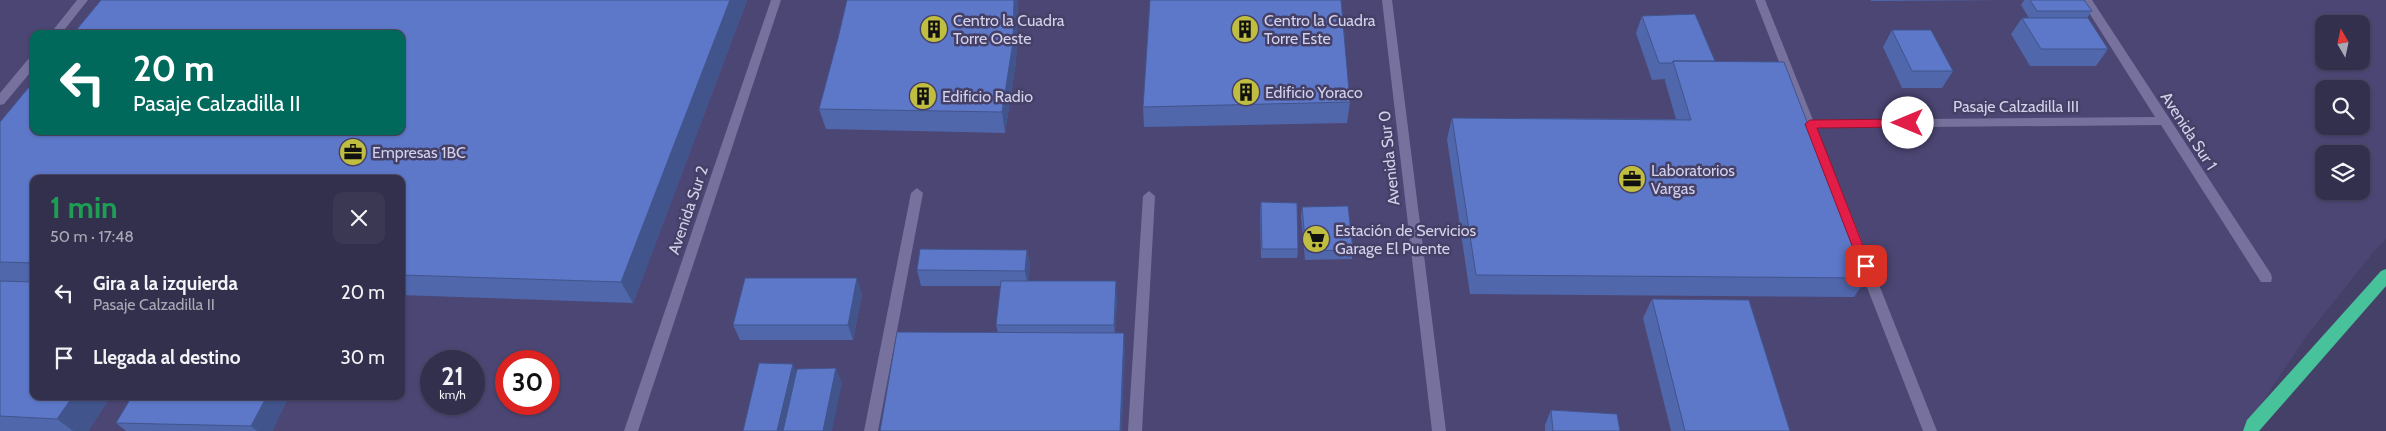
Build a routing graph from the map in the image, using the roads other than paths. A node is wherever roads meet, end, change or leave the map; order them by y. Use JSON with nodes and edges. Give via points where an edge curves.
{"nodes":[{"id":1,"x":83,"y":0,"type":"edge"},
{"id":2,"x":776,"y":0,"type":"edge"},
{"id":3,"x":1387,"y":0,"type":"edge"},
{"id":4,"x":1760,"y":0,"type":"edge"},
{"id":5,"x":2086,"y":0,"type":"edge"},
{"id":6,"x":58,"y":30,"type":"edge"},
{"id":7,"x":30,"y":65,"type":"edge"},
{"id":8,"x":0,"y":101,"type":"edge"},
{"id":9,"x":2163,"y":121,"type":"junction"},
{"id":10,"x":1810,"y":124,"type":"junction"},
{"id":11,"x":917,"y":193,"type":"dead end"},
{"id":12,"x":1149,"y":196,"type":"dead end"},
{"id":13,"x":2386,"y":275,"type":"edge"},
{"id":14,"x":2266,"y":278,"type":"dead end"},
{"id":15,"x":631,"y":431,"type":"edge"},
{"id":16,"x":870,"y":431,"type":"edge"},
{"id":17,"x":1135,"y":431,"type":"edge"},
{"id":18,"x":1439,"y":431,"type":"edge"},
{"id":19,"x":1930,"y":431,"type":"edge"},
{"id":20,"x":2251,"y":431,"type":"edge"}],
"edges":[{"from":1,"to":6,"type":"street"},
{"from":2,"to":15,"type":"street","name":"Avenida Sur 2"},
{"from":3,"to":18,"type":"street","name":"Avenida Sur 0"},
{"from":4,"to":10,"type":"street"},
{"from":5,"to":9,"type":"street","name":"Avenida Sur 1"},
{"from":7,"to":8,"type":"street"},
{"from":9,"to":10,"type":"street","name":"Pasaje Calzadilla III"},
{"from":9,"to":14,"type":"street","name":"Avenida Sur 1"},
{"from":10,"to":19,"type":"street"},
{"from":11,"to":16,"type":"street"},
{"from":12,"to":17,"type":"street"},
{"from":13,"to":20,"type":"highway"}]}
